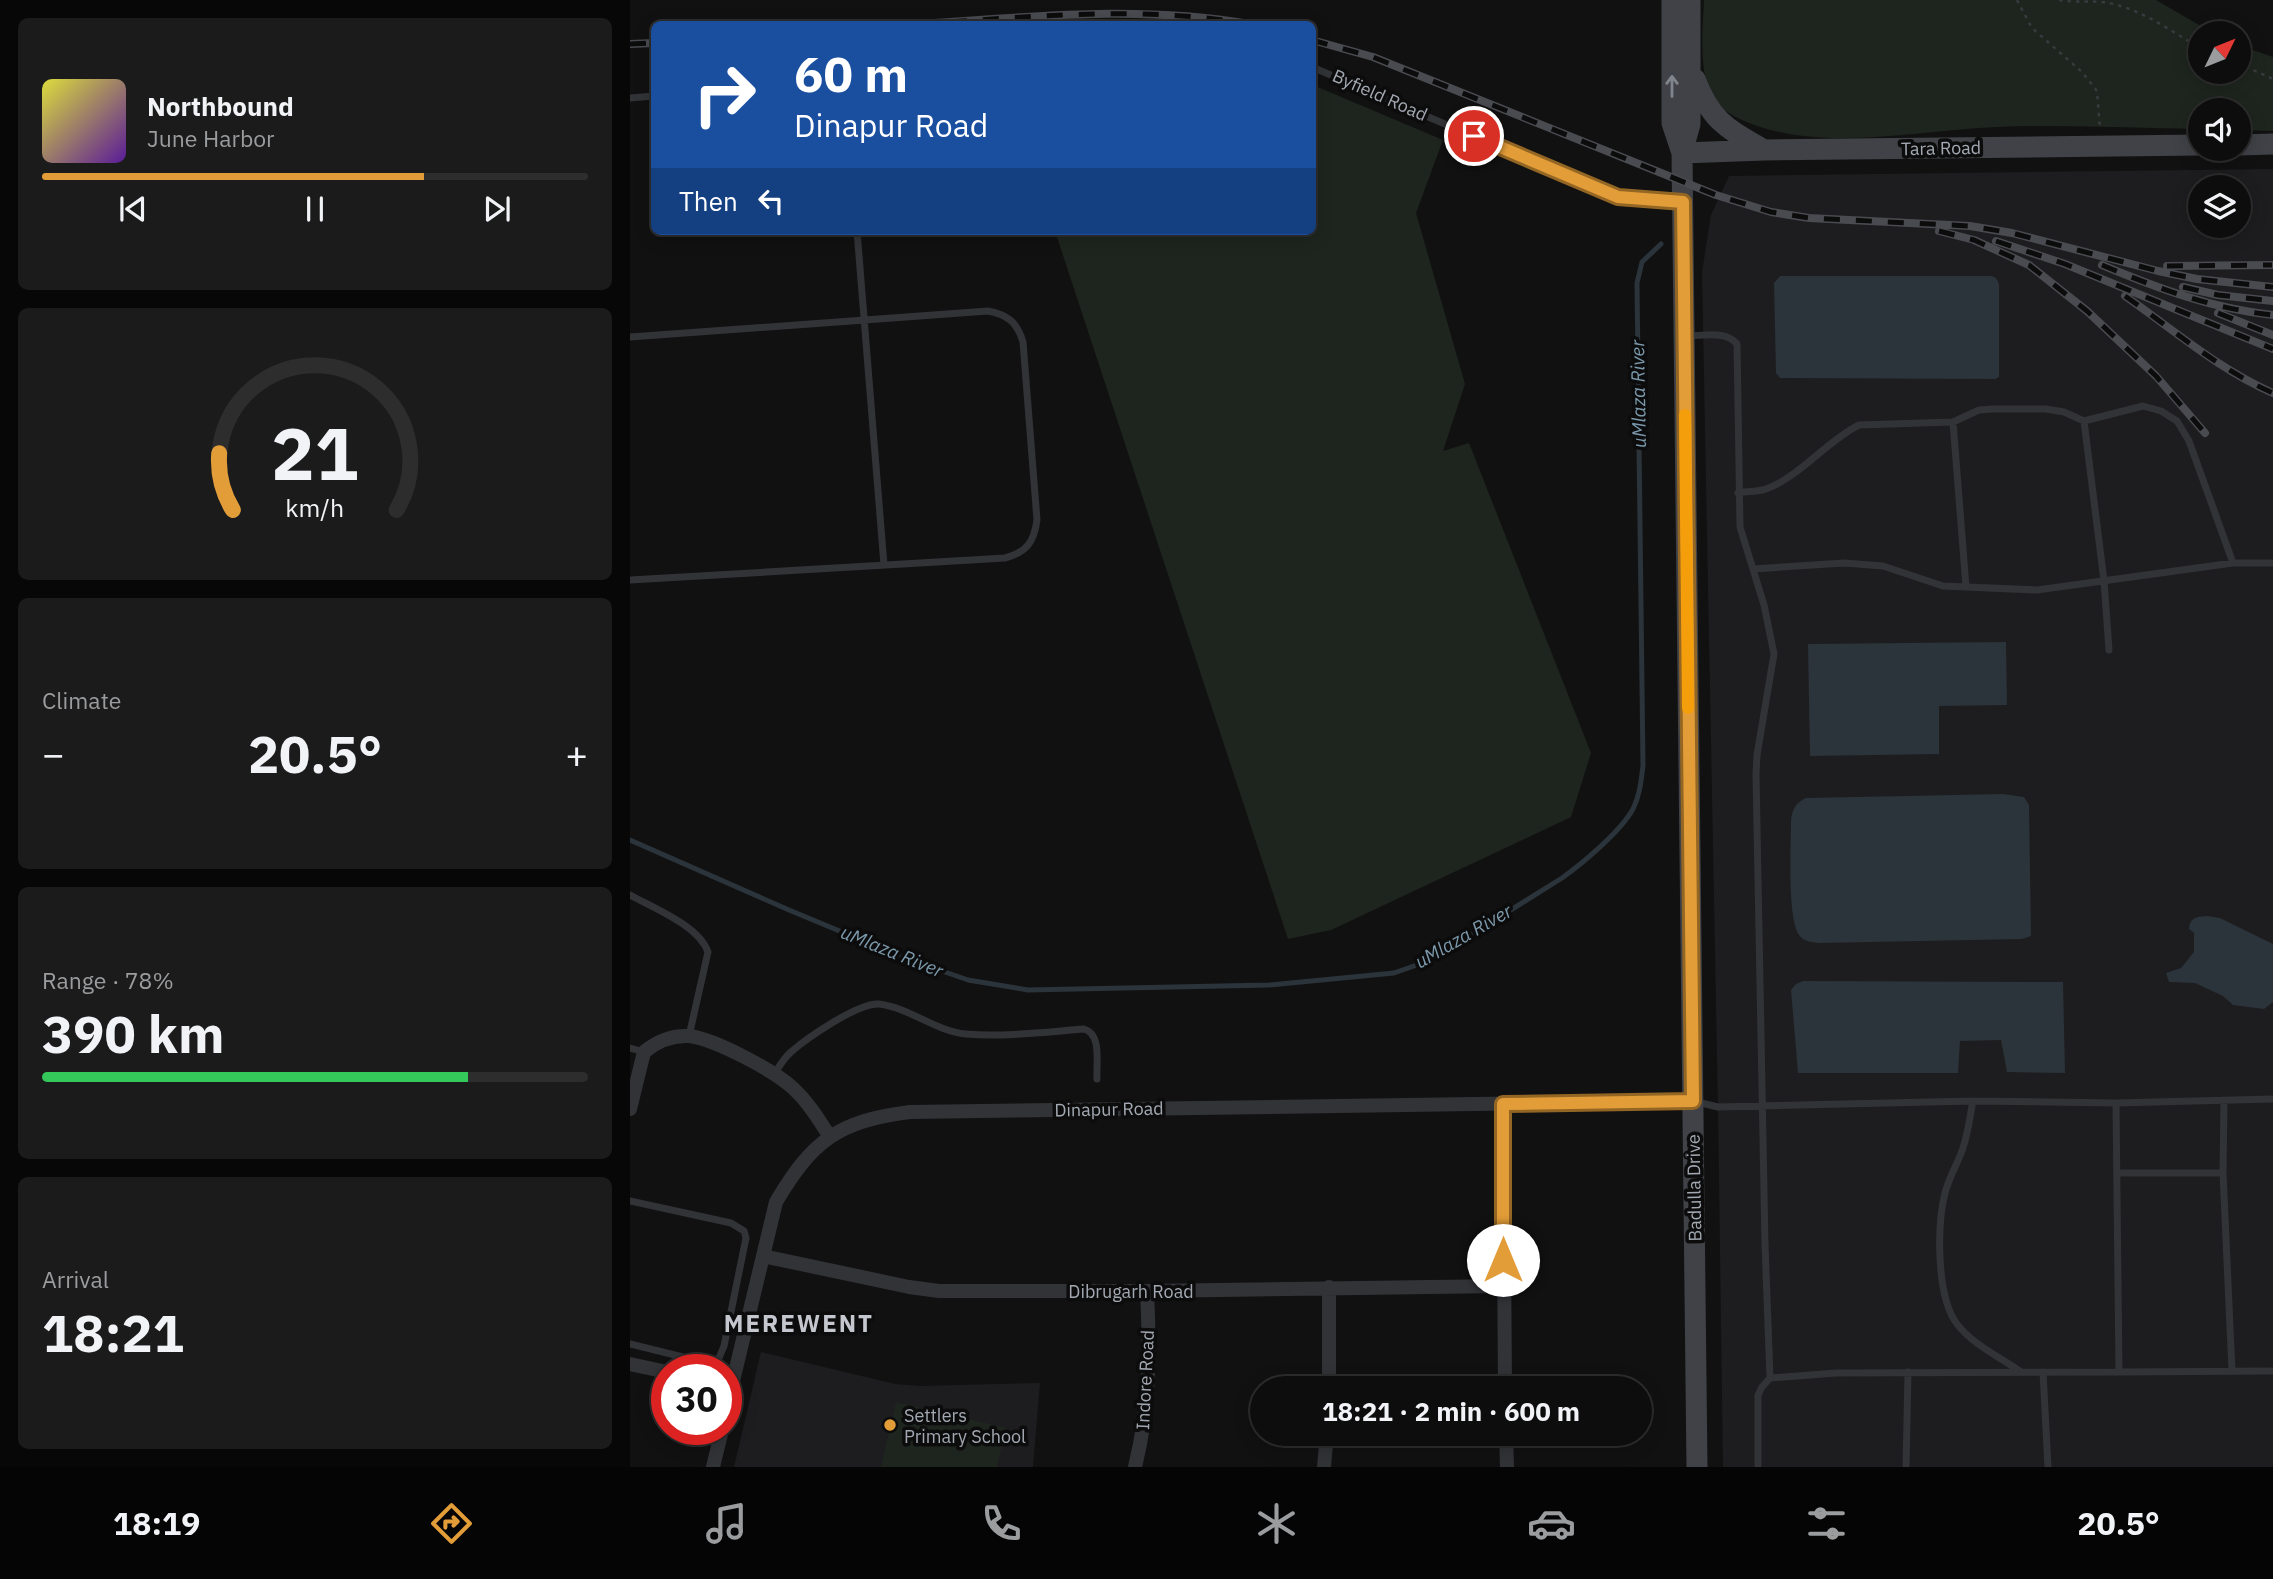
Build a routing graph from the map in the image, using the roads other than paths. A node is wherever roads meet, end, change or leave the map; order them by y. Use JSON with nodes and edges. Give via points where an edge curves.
{"nodes":[{"id":1,"x":1672,"y":0,"type":"edge"},
{"id":2,"x":1690,"y":0,"type":"edge"},
{"id":3,"x":1316,"y":69,"type":"edge"},
{"id":4,"x":1692,"y":71,"type":"junction"},
{"id":5,"x":651,"y":96,"type":"edge"},
{"id":6,"x":630,"y":98,"type":"edge"},
{"id":7,"x":2273,"y":144,"type":"edge"},
{"id":8,"x":2188,"y":145,"type":"edge"},
{"id":9,"x":2251,"y":145,"type":"edge"},
{"id":10,"x":1764,"y":149,"type":"junction"},
{"id":11,"x":1682,"y":153,"type":"junction"},
{"id":12,"x":1683,"y":202,"type":"junction"},
{"id":13,"x":857,"y":235,"type":"edge"},
{"id":14,"x":864,"y":320,"type":"junction"},
{"id":15,"x":630,"y":337,"type":"edge"},
{"id":16,"x":1684,"y":337,"type":"junction"},
{"id":17,"x":2084,"y":421,"type":"junction"},
{"id":18,"x":1953,"y":422,"type":"junction"},
{"id":19,"x":1738,"y":493,"type":"junction"},
{"id":20,"x":2233,"y":563,"type":"junction"},
{"id":21,"x":2273,"y":563,"type":"edge"},
{"id":22,"x":884,"y":565,"type":"junction"},
{"id":23,"x":1753,"y":569,"type":"junction"},
{"id":24,"x":630,"y":580,"type":"edge"},
{"id":25,"x":2104,"y":581,"type":"junction"},
{"id":26,"x":1966,"y":587,"type":"junction"},
{"id":27,"x":2109,"y":650,"type":"dead end"},
{"id":28,"x":630,"y":895,"type":"edge"},
{"id":29,"x":689,"y":1036,"type":"junction"},
{"id":30,"x":637,"y":1050,"type":"edge"},
{"id":31,"x":775,"y":1073,"type":"junction"},
{"id":32,"x":1097,"y":1079,"type":"dead end"},
{"id":33,"x":2273,"y":1099,"type":"edge"},
{"id":34,"x":2224,"y":1100,"type":"junction"},
{"id":35,"x":1693,"y":1101,"type":"junction"},
{"id":36,"x":1973,"y":1101,"type":"junction"},
{"id":37,"x":2116,"y":1103,"type":"junction"},
{"id":38,"x":1503,"y":1104,"type":"junction"},
{"id":39,"x":1764,"y":1107,"type":"junction"},
{"id":40,"x":630,"y":1109,"type":"edge"},
{"id":41,"x":830,"y":1137,"type":"junction"},
{"id":42,"x":2117,"y":1173,"type":"junction"},
{"id":43,"x":2223,"y":1173,"type":"junction"},
{"id":44,"x":630,"y":1201,"type":"edge"},
{"id":45,"x":763,"y":1256,"type":"junction"},
{"id":46,"x":1503,"y":1286,"type":"junction"},
{"id":47,"x":1329,"y":1287,"type":"junction"},
{"id":48,"x":1147,"y":1291,"type":"junction"},
{"id":49,"x":630,"y":1344,"type":"edge"},
{"id":50,"x":737,"y":1354,"type":"edge"},
{"id":51,"x":630,"y":1364,"type":"edge"},
{"id":52,"x":651,"y":1369,"type":"edge"},
{"id":53,"x":2232,"y":1371,"type":"junction"},
{"id":54,"x":2273,"y":1371,"type":"edge"},
{"id":55,"x":1908,"y":1372,"type":"junction"},
{"id":56,"x":2043,"y":1372,"type":"junction"},
{"id":57,"x":2119,"y":1372,"type":"junction"},
{"id":58,"x":2022,"y":1373,"type":"junction"},
{"id":59,"x":1329,"y":1376,"type":"edge"},
{"id":60,"x":1505,"y":1376,"type":"edge"},
{"id":61,"x":1770,"y":1378,"type":"junction"},
{"id":62,"x":718,"y":1445,"type":"edge"},
{"id":63,"x":1326,"y":1446,"type":"edge"},
{"id":64,"x":1506,"y":1446,"type":"edge"},
{"id":65,"x":713,"y":1467,"type":"edge"},
{"id":66,"x":1135,"y":1467,"type":"edge"},
{"id":67,"x":1324,"y":1467,"type":"edge"},
{"id":68,"x":1507,"y":1467,"type":"edge"},
{"id":69,"x":1697,"y":1467,"type":"edge"},
{"id":70,"x":1758,"y":1467,"type":"edge"},
{"id":71,"x":1906,"y":1467,"type":"edge"},
{"id":72,"x":2048,"y":1467,"type":"edge"}],
"edges":[{"from":11,"to":1,"type":"street","one_way":true,"via":[[1672,123]]},
{"from":2,"to":4,"type":"street"},
{"from":3,"to":12,"type":"lane","name":"Byfield Road","via":[[1601,191],[1618,197]]},
{"from":4,"to":10,"type":"street","via":[[1709,111],[1721,124]]},
{"from":4,"to":11,"type":"street","via":[[1690,124]]},
{"from":5,"to":6,"type":"lane"},
{"from":7,"to":9,"type":"street"},
{"from":8,"to":10,"type":"street","name":"Tara Road"},
{"from":10,"to":11,"type":"street","name":"Tara Road"},
{"from":11,"to":12,"type":"street","name":"Badulla Drive"},
{"from":12,"to":16,"type":"street","name":"Badulla Drive"},
{"from":13,"to":14,"type":"lane"},
{"from":14,"to":15,"type":"lane"},
{"from":14,"to":22,"type":"lane"},
{"from":14,"to":22,"type":"lane","via":[[988,311],[1011,319],[1023,342],[1037,520],[1029,547],[1004,558]]},
{"from":16,"to":19,"type":"lane","via":[[1729,336],[1737,344]]},
{"from":16,"to":35,"type":"street","name":"Badulla Drive"},
{"from":17,"to":18,"type":"lane","via":[[2046,409],[1993,409]]},
{"from":17,"to":20,"type":"lane","via":[[2143,405],[2177,421],[2189,441]]},
{"from":17,"to":25,"type":"lane"},
{"from":18,"to":19,"type":"lane","via":[[1859,425],[1766,489]]},
{"from":18,"to":26,"type":"lane"},
{"from":19,"to":23,"type":"lane","via":[[1740,527]]},
{"from":20,"to":21,"type":"lane"},
{"from":20,"to":25,"type":"lane"},
{"from":22,"to":24,"type":"lane"},
{"from":23,"to":26,"type":"lane","via":[[1870,565],[1943,586]]},
{"from":23,"to":39,"type":"lane","via":[[1774,653],[1756,774]]},
{"from":25,"to":26,"type":"lane","via":[[2037,590]]},
{"from":25,"to":27,"type":"lane"},
{"from":28,"to":29,"type":"lane","via":[[694,931],[705,944],[708,952]]},
{"from":29,"to":30,"type":"street"},
{"from":29,"to":31,"type":"street","via":[[733,1051]]},
{"from":30,"to":40,"type":"street"},
{"from":31,"to":32,"type":"lane","via":[[793,1050],[859,1008],[878,1004],[966,1034],[1091,1031],[1096,1037]]},
{"from":31,"to":41,"type":"street","via":[[812,1109]]},
{"from":33,"to":34,"type":"lane"},
{"from":34,"to":37,"type":"lane"},
{"from":34,"to":43,"type":"lane"},
{"from":35,"to":38,"type":"street","name":"Dinapur Road"},
{"from":35,"to":39,"type":"lane","via":[[1718,1107]]},
{"from":35,"to":69,"type":"street","name":"Badulla Drive"},
{"from":36,"to":37,"type":"lane"},
{"from":36,"to":39,"type":"lane"},
{"from":36,"to":58,"type":"lane","via":[[1963,1148],[1945,1194],[1941,1224],[1944,1290],[1958,1324]]},
{"from":37,"to":42,"type":"lane"},
{"from":38,"to":41,"type":"street","name":"Dinapur Road","via":[[909,1112],[875,1116]]},
{"from":38,"to":46,"type":"street"},
{"from":39,"to":61,"type":"lane"},
{"from":41,"to":45,"type":"street","name":"Dinapur Road","via":[[808,1154],[776,1202]]},
{"from":42,"to":43,"type":"lane"},
{"from":42,"to":57,"type":"lane"},
{"from":43,"to":53,"type":"lane"},
{"from":44,"to":49,"type":"lane","via":[[731,1223],[744,1231],[744,1251],[719,1358],[699,1361]]},
{"from":45,"to":48,"type":"street","name":"Dibrugarh Road","via":[[939,1291]]},
{"from":45,"to":50,"type":"street","name":"Dinapur Road"},
{"from":46,"to":47,"type":"street","name":"Dibrugarh Road"},
{"from":46,"to":60,"type":"street"},
{"from":47,"to":48,"type":"street","name":"Dibrugarh Road"},
{"from":47,"to":59,"type":"street"},
{"from":48,"to":66,"type":"street","name":"Indore Road","via":[[1149,1392]]},
{"from":51,"to":52,"type":"street"},
{"from":53,"to":54,"type":"lane"},
{"from":53,"to":57,"type":"lane"},
{"from":55,"to":58,"type":"lane"},
{"from":55,"to":61,"type":"lane"},
{"from":55,"to":71,"type":"lane"},
{"from":56,"to":57,"type":"lane"},
{"from":56,"to":58,"type":"lane"},
{"from":56,"to":72,"type":"lane"},
{"from":61,"to":70,"type":"lane","via":[[1758,1395]]},
{"from":62,"to":65,"type":"street"},
{"from":63,"to":67,"type":"street"},
{"from":64,"to":68,"type":"street"}]}
